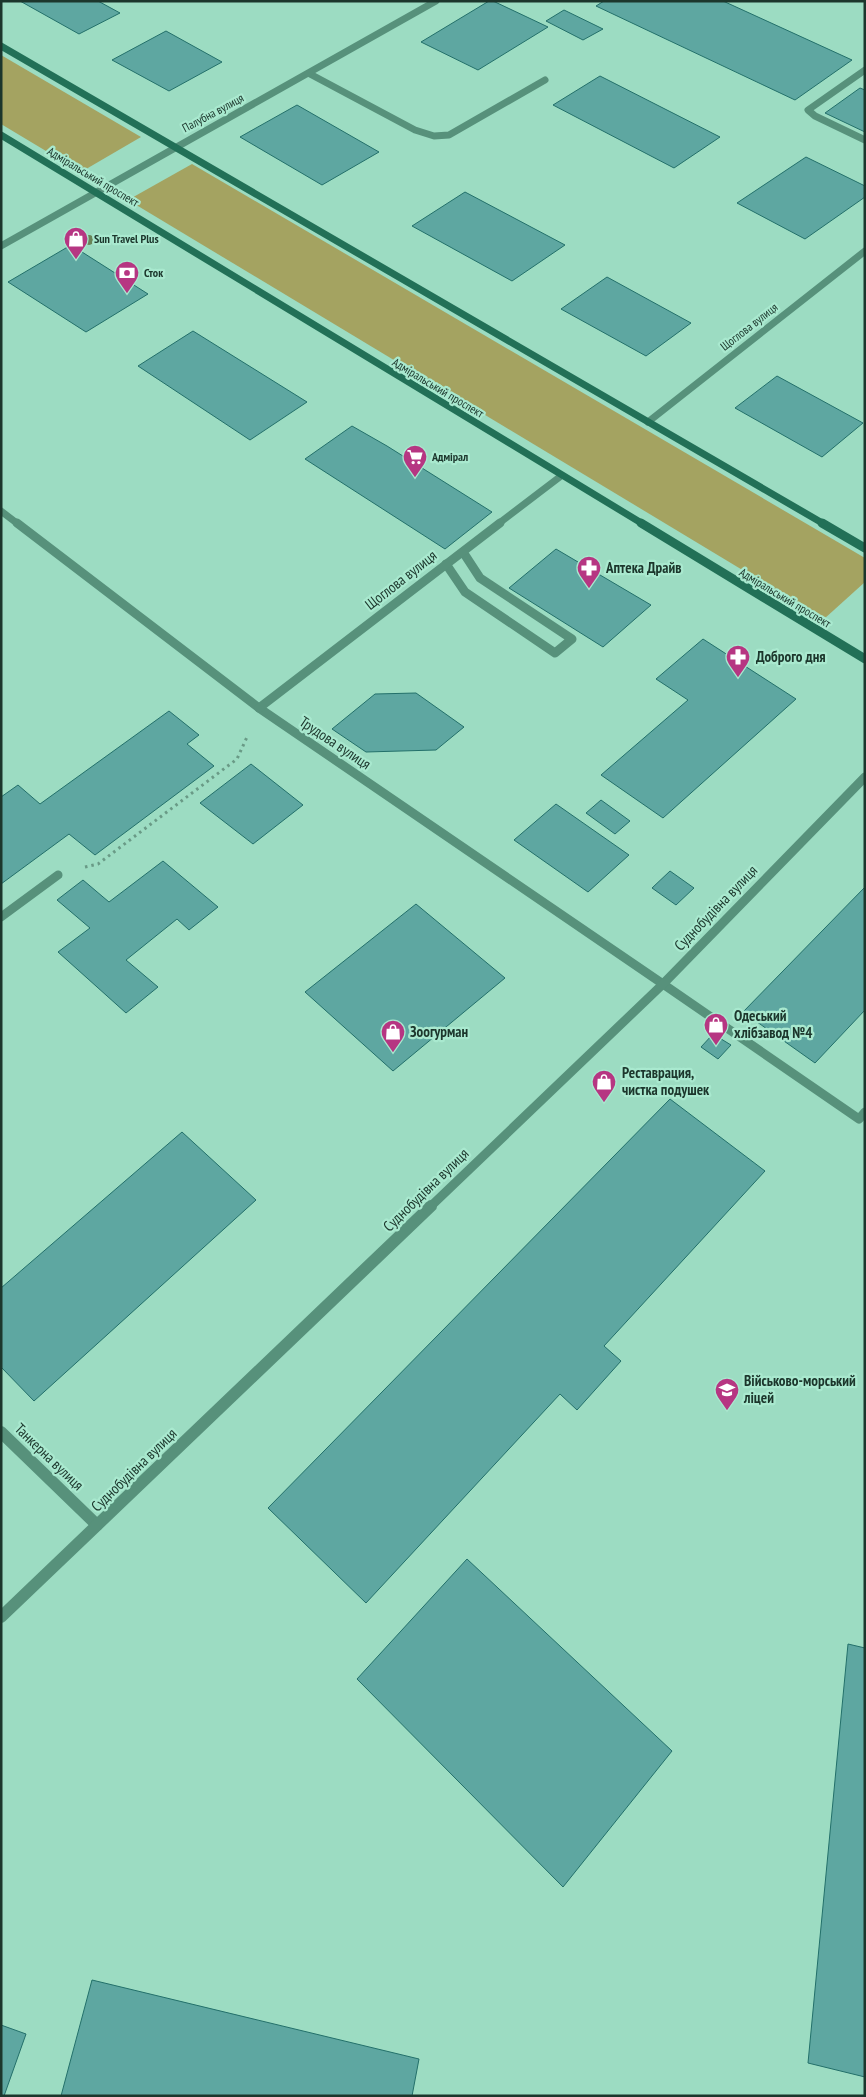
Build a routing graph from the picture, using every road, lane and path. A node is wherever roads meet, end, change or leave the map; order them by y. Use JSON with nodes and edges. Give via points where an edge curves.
{"nodes":[{"id":1,"x":436,"y":1,"type":"edge"},
{"id":2,"x":1,"y":46,"type":"edge"},
{"id":3,"x":865,"y":70,"type":"edge"},
{"id":4,"x":310,"y":74,"type":"junction"},
{"id":5,"x":545,"y":80,"type":"dead end"},
{"id":6,"x":1,"y":135,"type":"edge"},
{"id":7,"x":865,"y":140,"type":"edge"},
{"id":8,"x":175,"y":147,"type":"junction"},
{"id":9,"x":97,"y":193,"type":"junction"},
{"id":10,"x":1,"y":246,"type":"edge"},
{"id":11,"x":865,"y":251,"type":"edge"},
{"id":12,"x":648,"y":422,"type":"junction"},
{"id":13,"x":561,"y":476,"type":"junction"},
{"id":14,"x":1,"y":511,"type":"edge"},
{"id":15,"x":865,"y":548,"type":"edge"},
{"id":16,"x":462,"y":552,"type":"junction"},
{"id":17,"x":446,"y":564,"type":"junction"},
{"id":18,"x":865,"y":659,"type":"edge"},
{"id":19,"x":260,"y":708,"type":"junction"},
{"id":20,"x":865,"y":777,"type":"edge"},
{"id":21,"x":58,"y":874,"type":"joint"},
{"id":22,"x":1,"y":917,"type":"edge"},
{"id":23,"x":663,"y":984,"type":"junction"},
{"id":24,"x":865,"y":1112,"type":"edge"},
{"id":25,"x":1,"y":1432,"type":"edge"},
{"id":26,"x":98,"y":1525,"type":"junction"},
{"id":27,"x":1,"y":1617,"type":"edge"}],
"edges":[{"from":1,"to":4,"type":"street","name":"Палубна вулиця"},
{"from":2,"to":8,"type":"main road"},
{"from":3,"to":7,"type":"street","via":[[808,110]]},
{"from":4,"to":5,"type":"street","via":[[415,130],[434,136],[449,135]]},
{"from":4,"to":8,"type":"street","name":"Палубна вулиця"},
{"from":6,"to":9,"type":"main road","name":"Адміральський проспект"},
{"from":8,"to":9,"type":"street","name":"Палубна вулиця"},
{"from":8,"to":12,"type":"main road"},
{"from":9,"to":10,"type":"street","name":"Палубна вулиця"},
{"from":9,"to":13,"type":"main road","name":"Адміральський проспект"},
{"from":11,"to":12,"type":"street","name":"Щоглова вулиця"},
{"from":12,"to":15,"type":"main road"},
{"from":13,"to":16,"type":"street","name":"Щоглова вулиця"},
{"from":13,"to":18,"type":"main road","name":"Адміральський проспект"},
{"from":14,"to":19,"type":"street","name":"Трудова вулиця"},
{"from":16,"to":17,"type":"street","name":"Щоглова вулиця"},
{"from":16,"to":17,"type":"street","via":[[480,578],[572,639],[555,653],[465,592]]},
{"from":17,"to":19,"type":"street","name":"Щоглова вулиця"},
{"from":19,"to":21,"type":"path","via":[[237,760],[98,864]]},
{"from":19,"to":23,"type":"street","name":"Трудова вулиця"},
{"from":20,"to":23,"type":"street","name":"Суднобудівна вулиця"},
{"from":21,"to":22,"type":"street"},
{"from":23,"to":24,"type":"street","name":"Трудова вулиця","via":[[859,1119]]},
{"from":23,"to":26,"type":"street","name":"Суднобудівна вулиця"},
{"from":25,"to":26,"type":"street","name":"Танкерна вулиця"},
{"from":26,"to":27,"type":"street","name":"Суднобудівна вулиця"}]}
